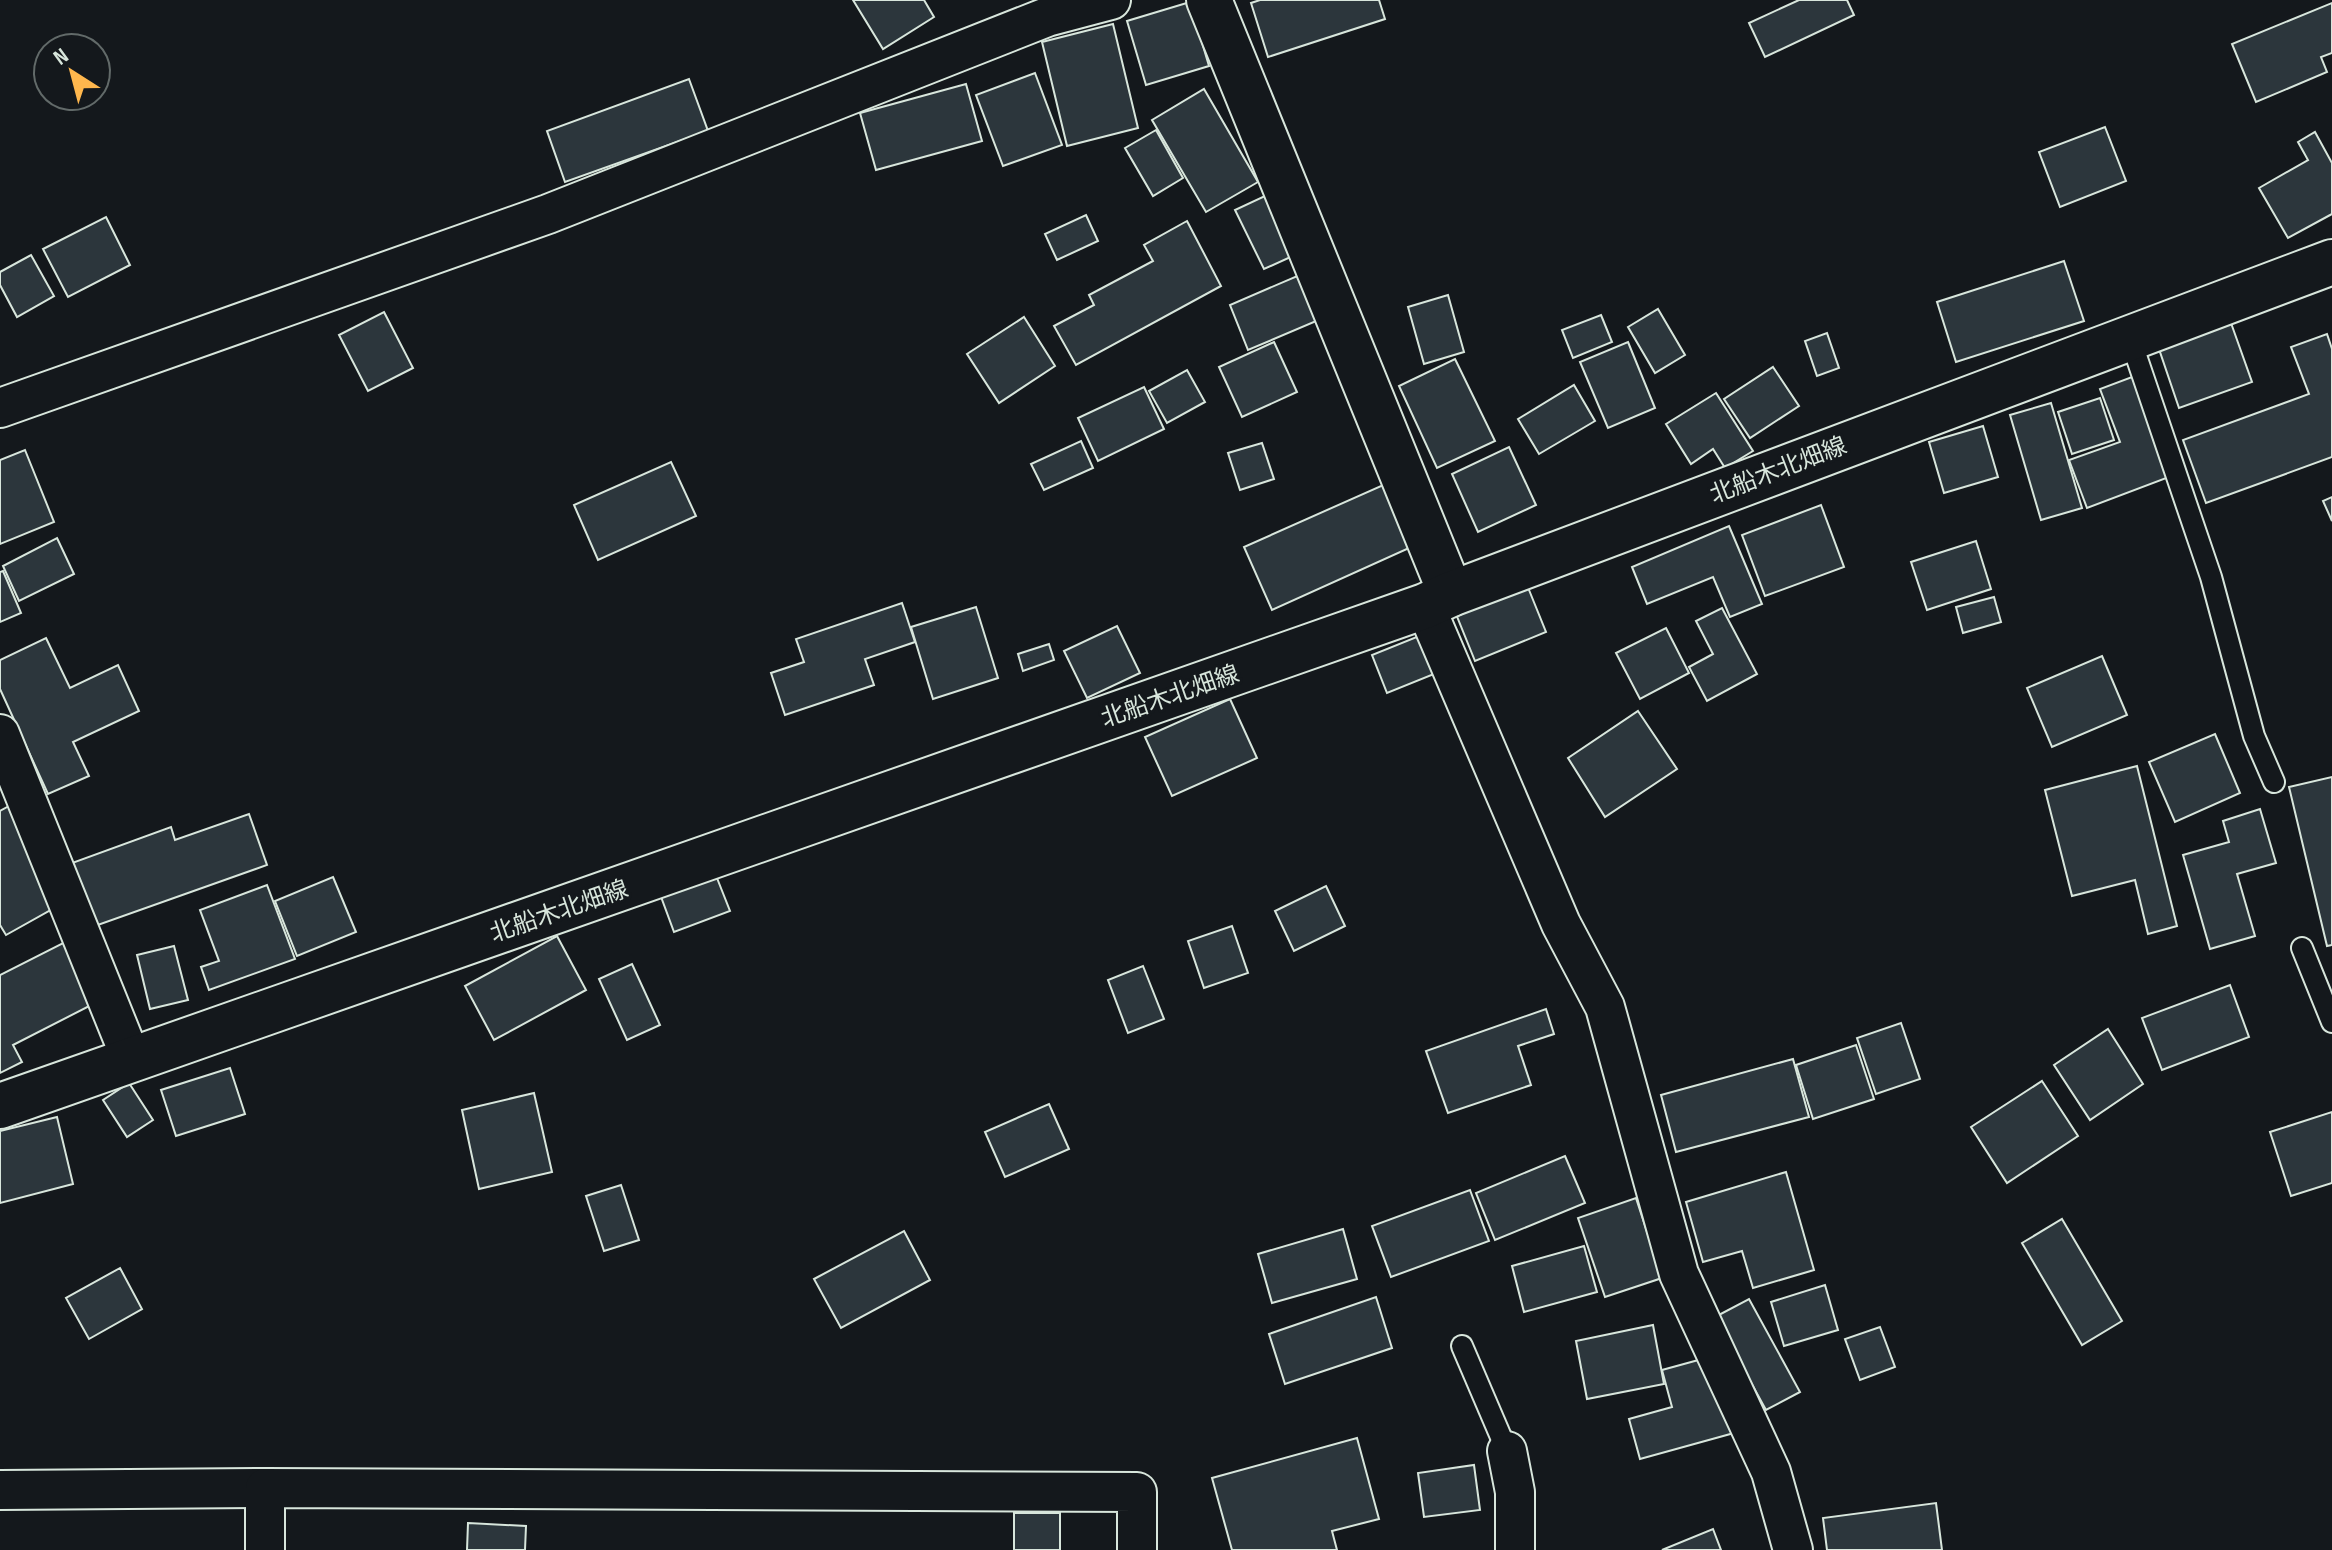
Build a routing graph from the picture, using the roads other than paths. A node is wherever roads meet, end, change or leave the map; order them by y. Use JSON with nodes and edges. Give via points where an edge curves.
{"nodes":[{"id":1,"x":1111,"y":0,"type":"edge"},
{"id":2,"x":1209,"y":0,"type":"edge"},
{"id":3,"x":2332,"y":262,"type":"edge"},
{"id":4,"x":2130,"y":338,"type":"junction"},
{"id":5,"x":0,"y":408,"type":"edge"},
{"id":6,"x":1438,"y":600,"type":"junction"},
{"id":7,"x":0,"y":734,"type":"edge"},
{"id":8,"x":2274,"y":782,"type":"dead end"},
{"id":9,"x":2302,"y":948,"type":"dead end"},
{"id":10,"x":2332,"y":1022,"type":"edge"},
{"id":11,"x":132,"y":1061,"type":"junction"},
{"id":12,"x":0,"y":1106,"type":"edge"},
{"id":13,"x":1462,"y":1346,"type":"dead end"},
{"id":14,"x":1507,"y":1451,"type":"joint"},
{"id":15,"x":265,"y":1488,"type":"junction"},
{"id":16,"x":0,"y":1490,"type":"edge"},
{"id":17,"x":265,"y":1550,"type":"edge"},
{"id":18,"x":1137,"y":1550,"type":"edge"},
{"id":19,"x":1515,"y":1550,"type":"edge"},
{"id":20,"x":1793,"y":1550,"type":"edge"}],
"edges":[{"from":1,"to":5,"type":"street","via":[[1047,17],[548,214]]},
{"from":2,"to":6,"type":"main road"},
{"from":3,"to":4,"type":"main road","name":"北船木北畑線"},
{"from":4,"to":6,"type":"main road","name":"北船木北畑線"},
{"from":4,"to":8,"type":"lane","via":[[2211,577],[2254,736]]},
{"from":6,"to":11,"type":"main road","name":"北船木北畑線"},
{"from":6,"to":20,"type":"street","via":[[1561,924],[1605,1007],[1679,1274],[1771,1472]]},
{"from":7,"to":11,"type":"street"},
{"from":9,"to":10,"type":"lane"},
{"from":11,"to":12,"type":"main road","name":"北船木北畑線"},
{"from":13,"to":14,"type":"lane"},
{"from":14,"to":19,"type":"street","via":[[1515,1492]]},
{"from":15,"to":16,"type":"street"},
{"from":15,"to":17,"type":"street"},
{"from":15,"to":18,"type":"street","via":[[1137,1492]]}]}
